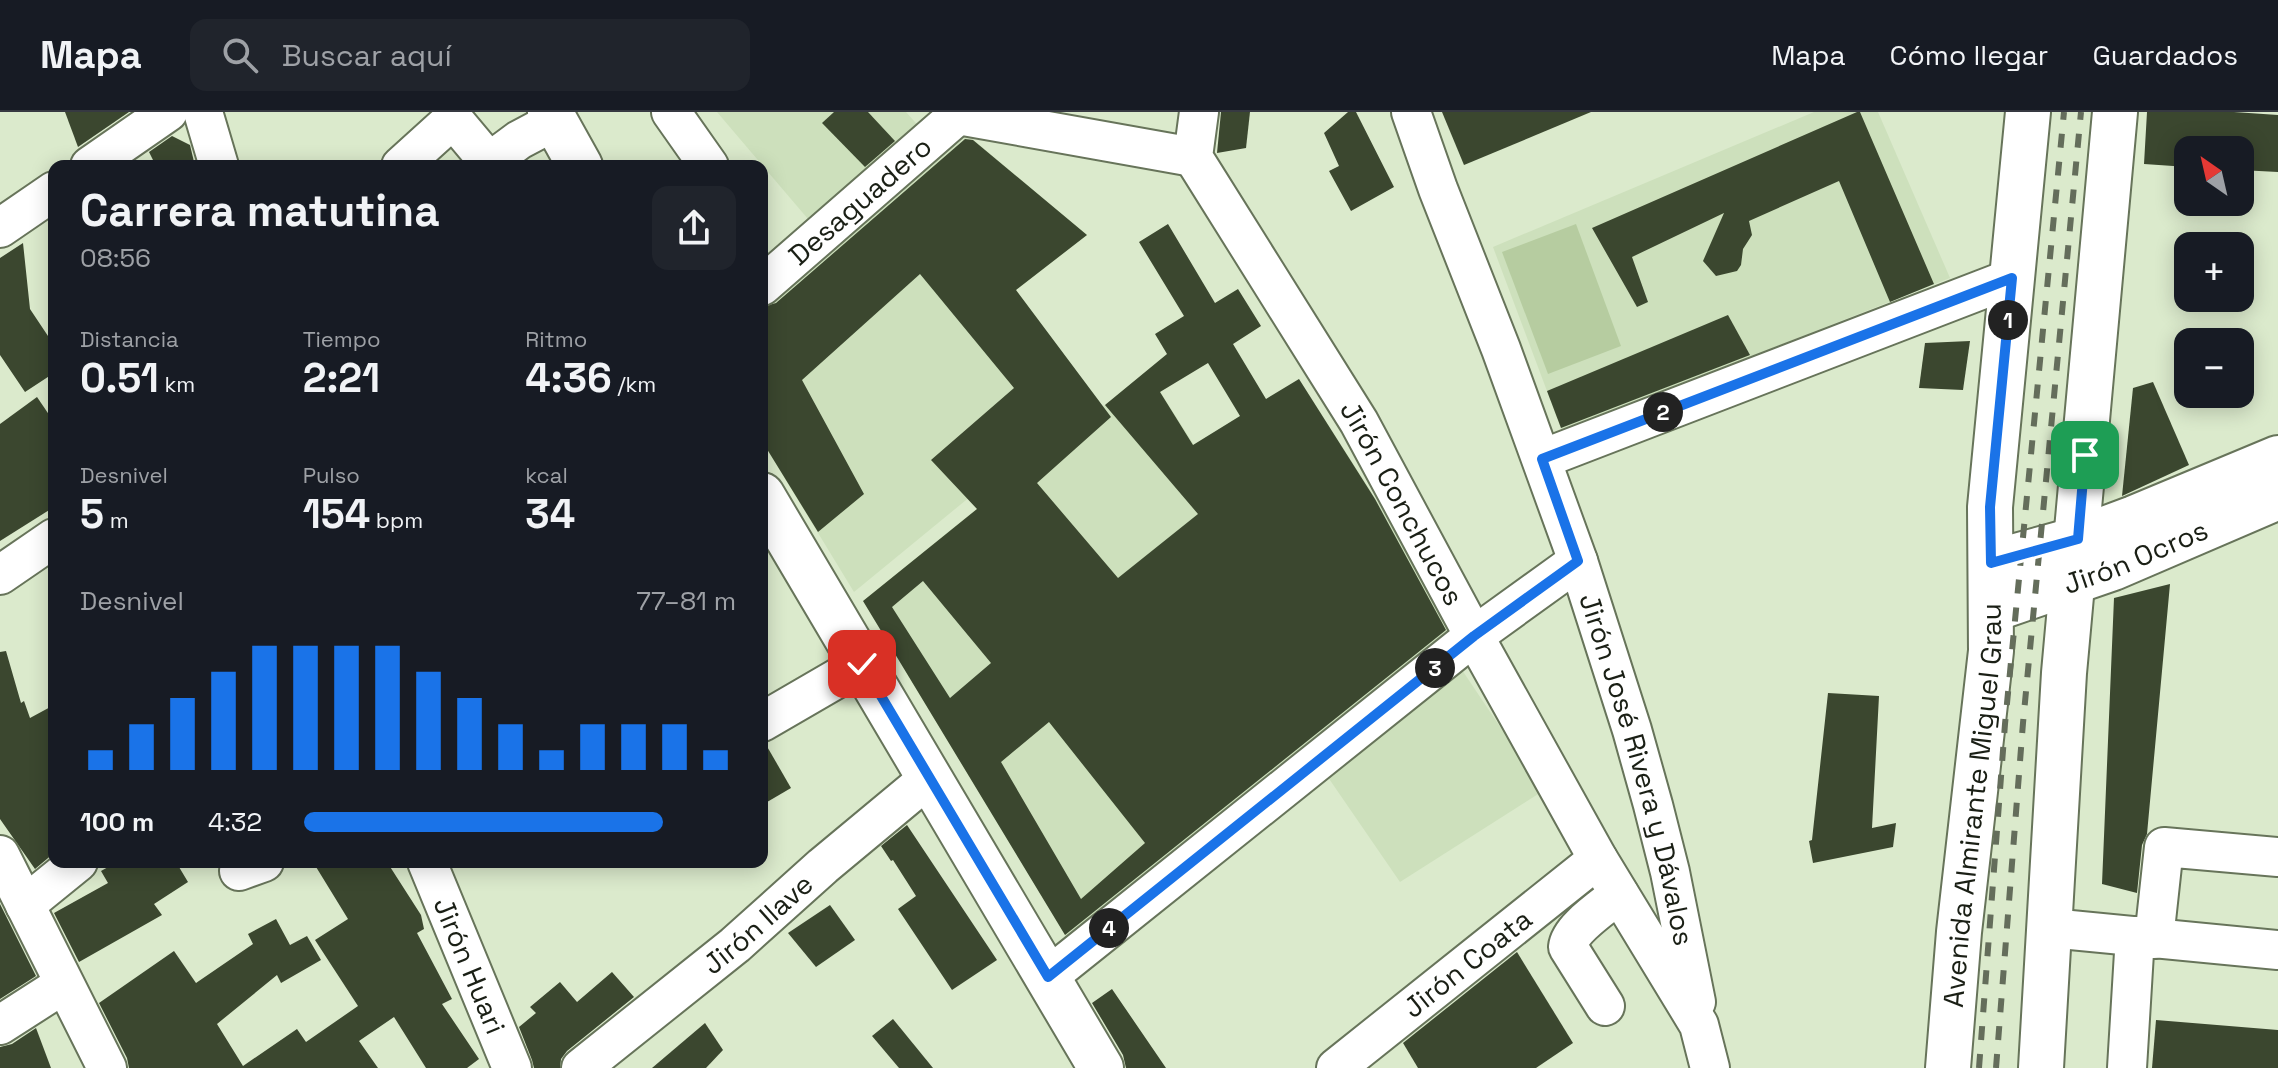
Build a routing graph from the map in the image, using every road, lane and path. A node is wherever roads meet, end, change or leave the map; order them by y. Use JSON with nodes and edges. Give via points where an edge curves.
{"nodes":[{"id":1,"x":168,"y":112,"type":"edge"},
{"id":2,"x":203,"y":112,"type":"edge"},
{"id":3,"x":671,"y":112,"type":"edge"},
{"id":4,"x":1199,"y":112,"type":"edge"},
{"id":5,"x":1411,"y":112,"type":"edge"},
{"id":6,"x":2028,"y":112,"type":"edge"},
{"id":7,"x":2115,"y":112,"type":"edge"},
{"id":8,"x":958,"y":113,"type":"edge"},
{"id":9,"x":553,"y":117,"type":"edge"},
{"id":10,"x":1193,"y":157,"type":"junction"},
{"id":11,"x":99,"y":160,"type":"edge"},
{"id":12,"x":217,"y":160,"type":"edge"},
{"id":13,"x":408,"y":160,"type":"edge"},
{"id":14,"x":483,"y":160,"type":"edge"},
{"id":15,"x":492,"y":160,"type":"edge"},
{"id":16,"x":577,"y":160,"type":"edge"},
{"id":17,"x":705,"y":160,"type":"edge"},
{"id":18,"x":48,"y":195,"type":"edge"},
{"id":19,"x":0,"y":228,"type":"edge"},
{"id":20,"x":2012,"y":278,"type":"junction"},
{"id":21,"x":768,"y":281,"type":"edge"},
{"id":22,"x":2278,"y":458,"type":"edge"},
{"id":23,"x":1542,"y":459,"type":"junction"},
{"id":24,"x":2278,"y":497,"type":"edge"},
{"id":25,"x":768,"y":505,"type":"edge"},
{"id":26,"x":48,"y":542,"type":"edge"},
{"id":27,"x":2075,"y":560,"type":"junction"},
{"id":28,"x":1578,"y":561,"type":"junction"},
{"id":29,"x":1991,"y":563,"type":"junction"},
{"id":30,"x":0,"y":575,"type":"edge"},
{"id":31,"x":1991,"y":610,"type":"junction"},
{"id":32,"x":1474,"y":636,"type":"junction"},
{"id":33,"x":862,"y":664,"type":"junction"},
{"id":34,"x":768,"y":719,"type":"edge"},
{"id":35,"x":930,"y":777,"type":"junction"},
{"id":36,"x":0,"y":855,"type":"edge"},
{"id":37,"x":2278,"y":857,"type":"edge"},
{"id":38,"x":1598,"y":859,"type":"junction"},
{"id":39,"x":71,"y":868,"type":"edge"},
{"id":40,"x":429,"y":868,"type":"edge"},
{"id":41,"x":1619,"y":894,"type":"junction"},
{"id":42,"x":25,"y":905,"type":"junction"},
{"id":43,"x":2050,"y":928,"type":"junction"},
{"id":44,"x":2145,"y":938,"type":"junction"},
{"id":45,"x":2278,"y":950,"type":"edge"},
{"id":46,"x":1048,"y":977,"type":"junction"},
{"id":47,"x":64,"y":984,"type":"junction"},
{"id":48,"x":1605,"y":1006,"type":"dead end"},
{"id":49,"x":0,"y":1025,"type":"edge"},
{"id":50,"x":1699,"y":1025,"type":"junction"},
{"id":51,"x":107,"y":1068,"type":"edge"},
{"id":52,"x":512,"y":1068,"type":"edge"},
{"id":53,"x":581,"y":1068,"type":"edge"},
{"id":54,"x":1101,"y":1068,"type":"edge"},
{"id":55,"x":1336,"y":1068,"type":"edge"},
{"id":56,"x":1710,"y":1068,"type":"edge"},
{"id":57,"x":1948,"y":1068,"type":"edge"},
{"id":58,"x":2041,"y":1068,"type":"edge"},
{"id":59,"x":2127,"y":1068,"type":"edge"}],
"edges":[{"from":1,"to":11,"type":"street"},
{"from":2,"to":12,"type":"street"},
{"from":3,"to":17,"type":"street"},
{"from":4,"to":10,"type":"street"},
{"from":5,"to":23,"type":"street","name":"Jirón José Rivera y Dávalos"},
{"from":6,"to":20,"type":"main road","name":"Avenida Almirante Miguel Grau"},
{"from":7,"to":27,"type":"main road"},
{"from":8,"to":10,"type":"street"},
{"from":8,"to":21,"type":"street","name":"Desaguadero"},
{"from":9,"to":15,"type":"street"},
{"from":9,"to":16,"type":"main road"},
{"from":10,"to":32,"type":"street","name":"Jirón Conchucos","via":[[1359,422]]},
{"from":13,"to":14,"type":"street","via":[[453,119]]},
{"from":18,"to":19,"type":"street"},
{"from":20,"to":23,"type":"street"},
{"from":20,"to":29,"type":"main road","name":"Avenida Almirante Miguel Grau","via":[[1990,507]]},
{"from":22,"to":27,"type":"main road","name":"Jirón Ocros","via":[[2134,518]]},
{"from":23,"to":28,"type":"street","name":"Jirón José Rivera y Dávalos"},
{"from":24,"to":27,"type":"main road","name":"Jirón Ocros","via":[[2113,568]]},
{"from":25,"to":33,"type":"main road"},
{"from":26,"to":30,"type":"street"},
{"from":27,"to":29,"type":"main road","name":"Jirón Ocros"},
{"from":27,"to":31,"type":"main road","name":"Jirón Ocros"},
{"from":27,"to":43,"type":"main road"},
{"from":28,"to":32,"type":"street"},
{"from":28,"to":50,"type":"street","name":"Jirón José Rivera y Dávalos","via":[[1670,872]]},
{"from":29,"to":31,"type":"main road","name":"Avenida Almirante Miguel Grau"},
{"from":31,"to":57,"type":"main road","name":"Avenida Almirante Miguel Grau"},
{"from":32,"to":38,"type":"street","name":"Jirón Conchucos"},
{"from":32,"to":46,"type":"street"},
{"from":33,"to":34,"type":"street"},
{"from":33,"to":35,"type":"main road"},
{"from":35,"to":46,"type":"main road"},
{"from":35,"to":53,"type":"street","name":"Jirón Ilave","via":[[735,945]]},
{"from":36,"to":42,"type":"street"},
{"from":37,"to":44,"type":"street","via":[[2164,847]]},
{"from":38,"to":41,"type":"street","name":"Jirón Conchucos"},
{"from":38,"to":55,"type":"street","name":"Jirón Coata"},
{"from":39,"to":42,"type":"street"},
{"from":40,"to":52,"type":"street","name":"Jirón Huari"},
{"from":41,"to":48,"type":"street","via":[[1569,939],[1568,947]]},
{"from":41,"to":50,"type":"street","name":"Jirón Conchucos"},
{"from":42,"to":47,"type":"street"},
{"from":43,"to":44,"type":"street"},
{"from":43,"to":58,"type":"main road"},
{"from":44,"to":45,"type":"street"},
{"from":44,"to":59,"type":"street"},
{"from":46,"to":54,"type":"main road"},
{"from":47,"to":49,"type":"street"},
{"from":47,"to":51,"type":"street"},
{"from":50,"to":56,"type":"street","name":"Jirón Conchucos"}]}
